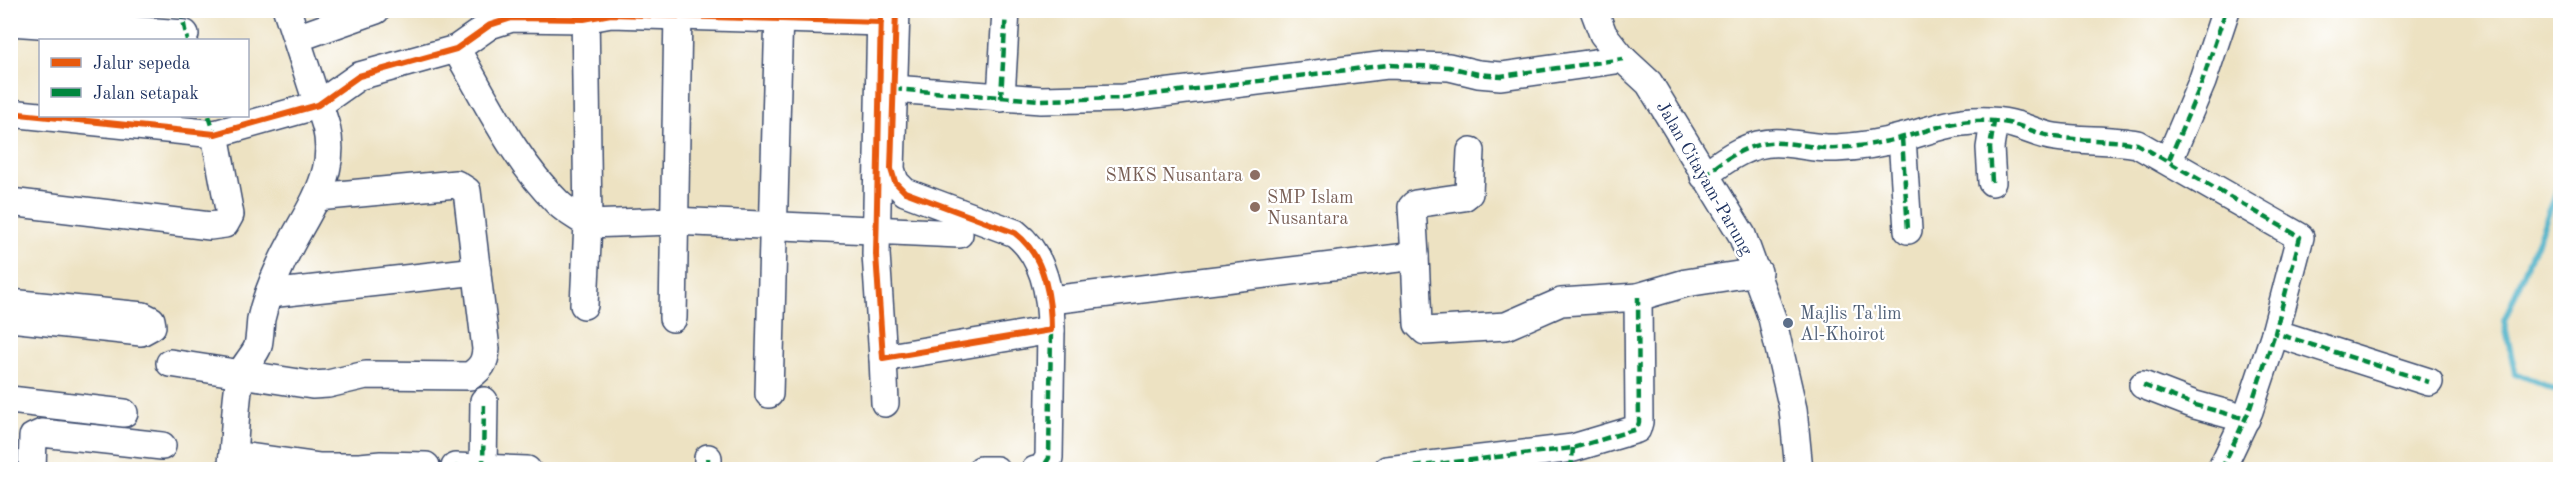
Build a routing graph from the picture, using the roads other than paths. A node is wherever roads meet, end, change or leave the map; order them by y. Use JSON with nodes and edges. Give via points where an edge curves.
{"nodes":[{"id":1,"x":287,"y":10,"type":"edge"},
{"id":2,"x":376,"y":10,"type":"edge"},
{"id":3,"x":1006,"y":10,"type":"edge"},
{"id":4,"x":1594,"y":10,"type":"edge"},
{"id":5,"x":2226,"y":10,"type":"edge"},
{"id":6,"x":678,"y":13,"type":"edge"},
{"id":7,"x":886,"y":14,"type":"edge"},
{"id":8,"x":585,"y":15,"type":"edge"},
{"id":9,"x":779,"y":15,"type":"edge"},
{"id":10,"x":10,"y":21,"type":"edge"},
{"id":11,"x":185,"y":34,"type":"dead end"},
{"id":12,"x":297,"y":38,"type":"junction"},
{"id":13,"x":456,"y":49,"type":"junction"},
{"id":14,"x":1623,"y":59,"type":"junction"},
{"id":15,"x":893,"y":89,"type":"junction"},
{"id":16,"x":1001,"y":98,"type":"junction"},
{"id":17,"x":318,"y":105,"type":"junction"},
{"id":18,"x":10,"y":113,"type":"edge"},
{"id":19,"x":39,"y":116,"type":"edge"},
{"id":20,"x":49,"y":117,"type":"edge"},
{"id":21,"x":1994,"y":122,"type":"junction"},
{"id":22,"x":215,"y":134,"type":"junction"},
{"id":23,"x":1902,"y":138,"type":"junction"},
{"id":24,"x":1470,"y":151,"type":"dead end"},
{"id":25,"x":2169,"y":160,"type":"junction"},
{"id":26,"x":1704,"y":176,"type":"junction"},
{"id":27,"x":1992,"y":182,"type":"dead end"},
{"id":28,"x":318,"y":197,"type":"junction"},
{"id":29,"x":10,"y":202,"type":"edge"},
{"id":30,"x":673,"y":221,"type":"junction"},
{"id":31,"x":588,"y":224,"type":"junction"},
{"id":32,"x":773,"y":226,"type":"junction"},
{"id":33,"x":997,"y":226,"type":"junction"},
{"id":34,"x":1908,"y":230,"type":"dead end"},
{"id":35,"x":876,"y":242,"type":"junction"},
{"id":36,"x":1415,"y":256,"type":"junction"},
{"id":37,"x":477,"y":272,"type":"junction"},
{"id":38,"x":1758,"y":272,"type":"junction"},
{"id":39,"x":268,"y":294,"type":"junction"},
{"id":40,"x":1638,"y":297,"type":"junction"},
{"id":41,"x":1051,"y":300,"type":"junction"},
{"id":42,"x":10,"y":303,"type":"edge"},
{"id":43,"x":584,"y":305,"type":"dead end"},
{"id":44,"x":10,"y":318,"type":"edge"},
{"id":45,"x":673,"y":318,"type":"dead end"},
{"id":46,"x":1051,"y":330,"type":"junction"},
{"id":47,"x":2275,"y":333,"type":"junction"},
{"id":48,"x":883,"y":358,"type":"junction"},
{"id":49,"x":170,"y":363,"type":"dead end"},
{"id":50,"x":240,"y":375,"type":"junction"},
{"id":51,"x":2429,"y":382,"type":"dead end"},
{"id":52,"x":2143,"y":385,"type":"dead end"},
{"id":53,"x":769,"y":394,"type":"dead end"},
{"id":54,"x":10,"y":400,"type":"edge"},
{"id":55,"x":484,"y":401,"type":"dead end"},
{"id":56,"x":885,"y":403,"type":"dead end"},
{"id":57,"x":124,"y":413,"type":"dead end"},
{"id":58,"x":2246,"y":418,"type":"junction"},
{"id":59,"x":162,"y":446,"type":"dead end"},
{"id":60,"x":1572,"y":459,"type":"edge"},
{"id":61,"x":232,"y":462,"type":"edge"},
{"id":62,"x":426,"y":466,"type":"dead end"},
{"id":63,"x":455,"y":467,"type":"dead end"},
{"id":64,"x":483,"y":468,"type":"edge"},
{"id":65,"x":32,"y":470,"type":"edge"},
{"id":66,"x":527,"y":470,"type":"edge"},
{"id":67,"x":981,"y":470,"type":"edge"},
{"id":68,"x":996,"y":470,"type":"edge"},
{"id":69,"x":1035,"y":470,"type":"edge"},
{"id":70,"x":1387,"y":470,"type":"edge"},
{"id":71,"x":1798,"y":470,"type":"edge"},
{"id":72,"x":2221,"y":470,"type":"edge"}],
"edges":[{"from":1,"to":12,"type":"street"},
{"from":2,"to":12,"type":"street"},
{"from":3,"to":16,"type":"street"},
{"from":4,"to":14,"type":"street","name":"Jalan Citayam-Parung","via":[[1603,34]]},
{"from":5,"to":25,"type":"street","via":[[2202,82]]},
{"from":6,"to":8,"type":"street"},
{"from":6,"to":9,"type":"street"},
{"from":6,"to":30,"type":"street"},
{"from":7,"to":9,"type":"street"},
{"from":7,"to":15,"type":"street"},
{"from":7,"to":35,"type":"street"},
{"from":8,"to":13,"type":"street","via":[[512,18],[490,25]]},
{"from":8,"to":31,"type":"street"},
{"from":9,"to":32,"type":"street"},
{"from":10,"to":11,"type":"street"},
{"from":12,"to":17,"type":"street"},
{"from":13,"to":17,"type":"street","via":[[359,76]]},
{"from":13,"to":31,"type":"street","via":[[512,144],[546,190]]},
{"from":14,"to":16,"type":"street","via":[[1501,76],[1449,67],[1388,66],[1123,98]]},
{"from":14,"to":26,"type":"street","name":"Jalan Citayam-Parung","via":[[1649,83]]},
{"from":15,"to":16,"type":"street"},
{"from":15,"to":33,"type":"street","via":[[891,170],[895,182],[918,198]]},
{"from":17,"to":22,"type":"street"},
{"from":17,"to":28,"type":"street","via":[[329,139],[326,176]]},
{"from":18,"to":19,"type":"street"},
{"from":20,"to":22,"type":"street"},
{"from":21,"to":23,"type":"street","via":[[1960,122]]},
{"from":21,"to":25,"type":"street","via":[[2015,124],[2055,137],[2137,144]]},
{"from":21,"to":27,"type":"street","via":[[1990,148]]},
{"from":22,"to":29,"type":"street","via":[[230,215],[225,224],[210,226]]},
{"from":23,"to":26,"type":"street","via":[[1836,148],[1765,144],[1725,159]]},
{"from":23,"to":34,"type":"street"},
{"from":24,"to":36,"type":"street","via":[[1469,193],[1412,207]]},
{"from":25,"to":47,"type":"street","via":[[2300,237]]},
{"from":26,"to":38,"type":"street","name":"Jalan Citayam-Parung","via":[[1742,235]]},
{"from":28,"to":37,"type":"street","via":[[456,184],[463,187],[468,191]]},
{"from":28,"to":39,"type":"street"},
{"from":30,"to":31,"type":"street"},
{"from":30,"to":32,"type":"street"},
{"from":30,"to":45,"type":"street"},
{"from":31,"to":43,"type":"street"},
{"from":32,"to":35,"type":"street"},
{"from":32,"to":53,"type":"street"},
{"from":33,"to":35,"type":"street"},
{"from":33,"to":41,"type":"street","via":[[1027,242],[1039,261]]},
{"from":35,"to":48,"type":"street"},
{"from":36,"to":40,"type":"street","via":[[1418,324],[1425,331],[1506,326],[1561,302]]},
{"from":36,"to":41,"type":"street"},
{"from":37,"to":39,"type":"street"},
{"from":37,"to":50,"type":"street","via":[[485,361],[470,376],[366,375],[312,385]]},
{"from":38,"to":40,"type":"street","via":[[1686,283]]},
{"from":38,"to":71,"type":"street","name":"Jalan Citayam-Parung","via":[[1793,409]]},
{"from":39,"to":50,"type":"street","via":[[258,347]]},
{"from":40,"to":60,"type":"street","via":[[1639,426]]},
{"from":41,"to":46,"type":"street"},
{"from":42,"to":44,"type":"street","via":[[143,316],[151,320],[152,326],[141,332]]},
{"from":46,"to":48,"type":"street"},
{"from":46,"to":69,"type":"street","via":[[1049,458],[1042,469]]},
{"from":47,"to":51,"type":"street"},
{"from":47,"to":58,"type":"street"},
{"from":48,"to":56,"type":"street"},
{"from":49,"to":50,"type":"street"},
{"from":50,"to":61,"type":"street"},
{"from":52,"to":58,"type":"street","via":[[2195,405]]},
{"from":54,"to":57,"type":"street"},
{"from":55,"to":64,"type":"street"},
{"from":58,"to":72,"type":"street"},
{"from":59,"to":65,"type":"street","via":[[37,434],[31,442]]},
{"from":60,"to":70,"type":"street"},
{"from":61,"to":62,"type":"street","via":[[320,467]]},
{"from":63,"to":64,"type":"street"},
{"from":64,"to":66,"type":"street"},
{"from":67,"to":68,"type":"street"}]}
